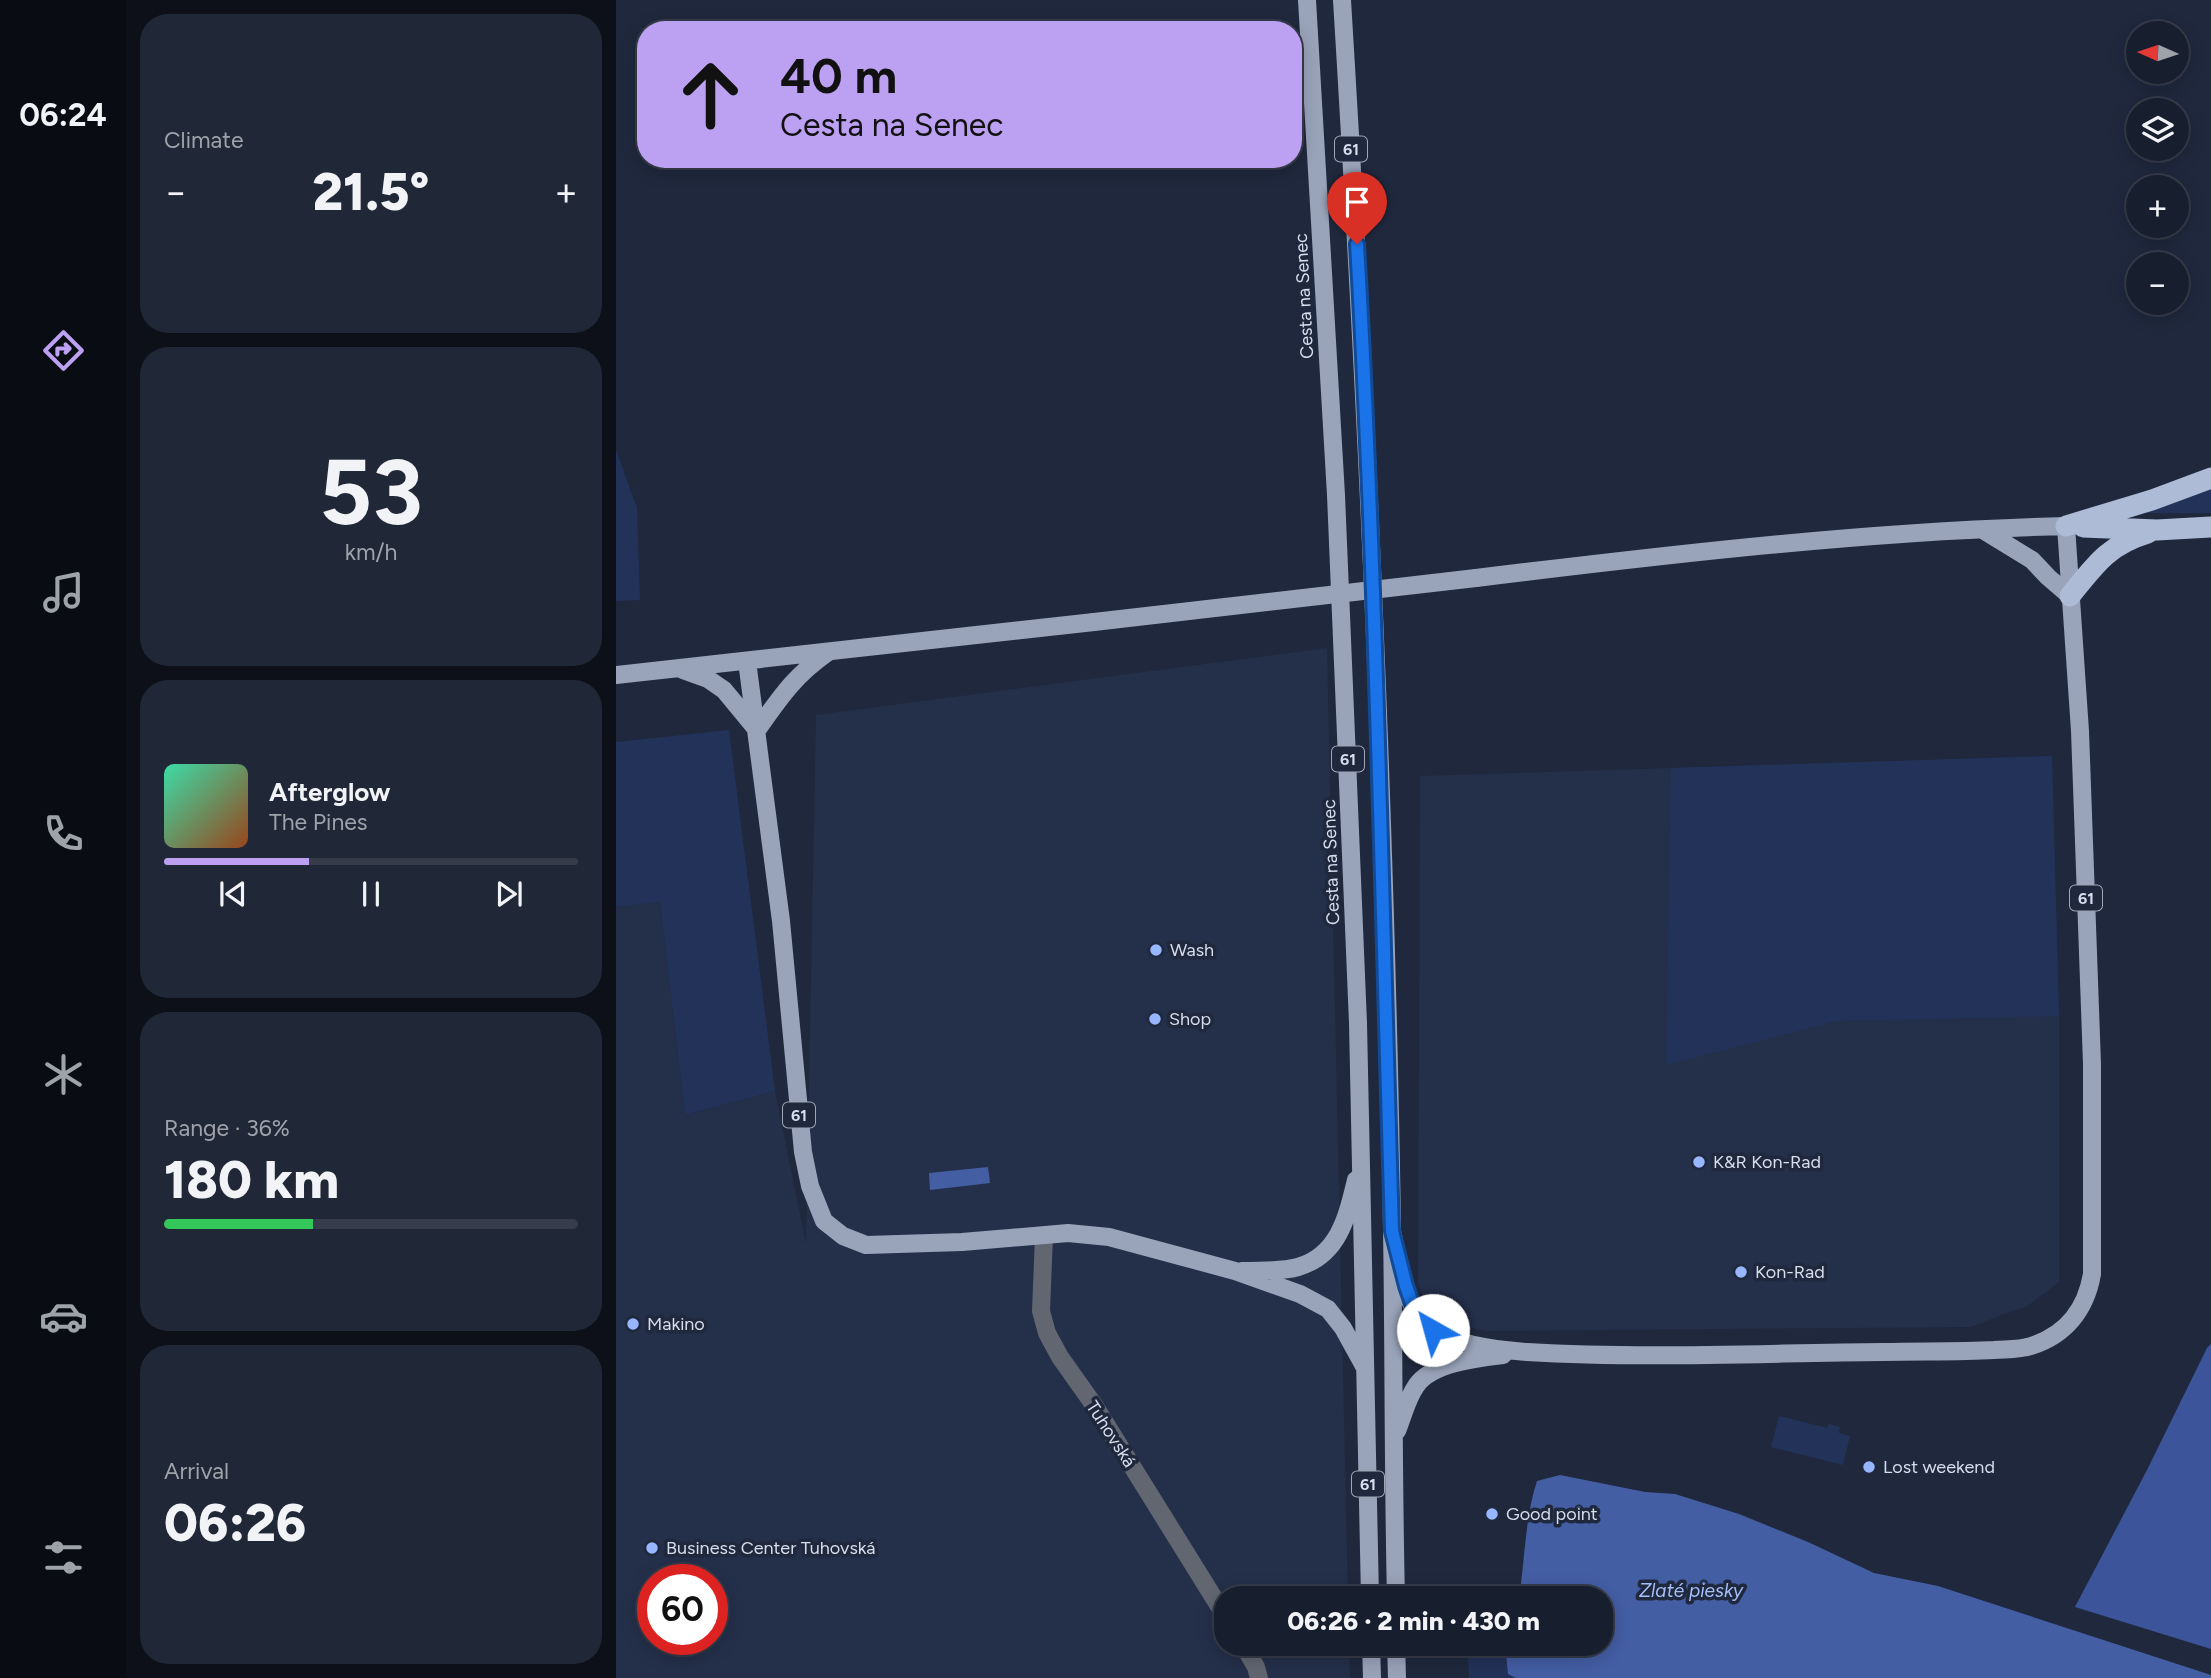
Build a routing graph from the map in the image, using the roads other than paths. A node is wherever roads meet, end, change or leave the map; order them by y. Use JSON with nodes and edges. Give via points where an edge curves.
{"nodes":[{"id":1,"x":1307,"y":0,"type":"edge"},
{"id":2,"x":1342,"y":0,"type":"edge"},
{"id":3,"x":2211,"y":478,"type":"edge"},
{"id":4,"x":2066,"y":526,"type":"junction"},
{"id":5,"x":2211,"y":527,"type":"edge"},
{"id":6,"x":1983,"y":530,"type":"junction"},
{"id":7,"x":2157,"y":530,"type":"junction"},
{"id":8,"x":2070,"y":596,"type":"junction"},
{"id":9,"x":830,"y":652,"type":"junction"},
{"id":10,"x":747,"y":661,"type":"junction"},
{"id":11,"x":678,"y":668,"type":"junction"},
{"id":12,"x":616,"y":675,"type":"edge"},
{"id":13,"x":757,"y":730,"type":"junction"},
{"id":14,"x":1362,"y":1155,"type":"junction"},
{"id":15,"x":1392,"y":1231,"type":"junction"},
{"id":16,"x":1044,"y":1236,"type":"junction"},
{"id":17,"x":1235,"y":1271,"type":"junction"},
{"id":18,"x":1525,"y":1352,"type":"junction"},
{"id":19,"x":1366,"y":1371,"type":"junction"},
{"id":20,"x":1393,"y":1441,"type":"junction"},
{"id":21,"x":1370,"y":1586,"type":"edge"},
{"id":22,"x":1396,"y":1586,"type":"edge"},
{"id":23,"x":1214,"y":1598,"type":"edge"},
{"id":24,"x":1250,"y":1656,"type":"edge"},
{"id":25,"x":1371,"y":1656,"type":"edge"},
{"id":26,"x":1396,"y":1656,"type":"edge"},
{"id":27,"x":1259,"y":1678,"type":"edge"},
{"id":28,"x":1372,"y":1678,"type":"edge"},
{"id":29,"x":1397,"y":1678,"type":"edge"}],
"edges":[{"from":1,"to":14,"type":"main road","name":"Cesta na Senec","number":"61","via":[[1336,495]]},
{"from":2,"to":15,"type":"main road","number":"61","via":[[1372,557]]},
{"from":3,"to":4,"type":"highway"},
{"from":4,"to":6,"type":"main road"},
{"from":4,"to":7,"type":"highway"},
{"from":4,"to":8,"type":"main road","number":"61"},
{"from":5,"to":7,"type":"highway"},
{"from":6,"to":8,"type":"main road","via":[[2032,560]]},
{"from":6,"to":9,"type":"main road","bridge":true,"via":[[1651,556]]},
{"from":7,"to":8,"type":"highway","via":[[2115,547]]},
{"from":8,"to":18,"type":"main road","number":"61","via":[[2080,731],[2092,1064],[2093,1265],[2088,1292],[2076,1316],[2050,1338],[2020,1348]]},
{"from":9,"to":10,"type":"main road"},
{"from":9,"to":13,"type":"main road","via":[[793,680]]},
{"from":10,"to":11,"type":"main road"},
{"from":10,"to":13,"type":"main road","number":"61"},
{"from":11,"to":12,"type":"main road"},
{"from":11,"to":13,"type":"main road","via":[[724,690]]},
{"from":13,"to":16,"type":"main road","number":"61","via":[[803,1152],[824,1221],[866,1245]]},
{"from":14,"to":17,"type":"main road","number":"61","via":[[1349,1212],[1331,1248],[1296,1268]]},
{"from":14,"to":19,"type":"main road","name":"Cesta na Senec","number":"61"},
{"from":15,"to":18,"type":"main road","number":"61","via":[[1415,1312],[1433,1330],[1451,1338]]},
{"from":15,"to":20,"type":"main road","number":"61"},
{"from":16,"to":17,"type":"main road","number":"61","via":[[1109,1237]]},
{"from":16,"to":23,"type":"street","name":"Tuhovská","via":[[1041,1311],[1047,1333]]},
{"from":17,"to":19,"type":"main road","number":"61","via":[[1328,1309]]},
{"from":18,"to":20,"type":"main road","number":"61","via":[[1475,1359],[1423,1378]]},
{"from":19,"to":21,"type":"main road","name":"Cesta na Senec","number":"61"},
{"from":20,"to":22,"type":"main road","number":"61"},
{"from":24,"to":27,"type":"street"},
{"from":25,"to":28,"type":"main road"},
{"from":26,"to":29,"type":"main road"}]}
